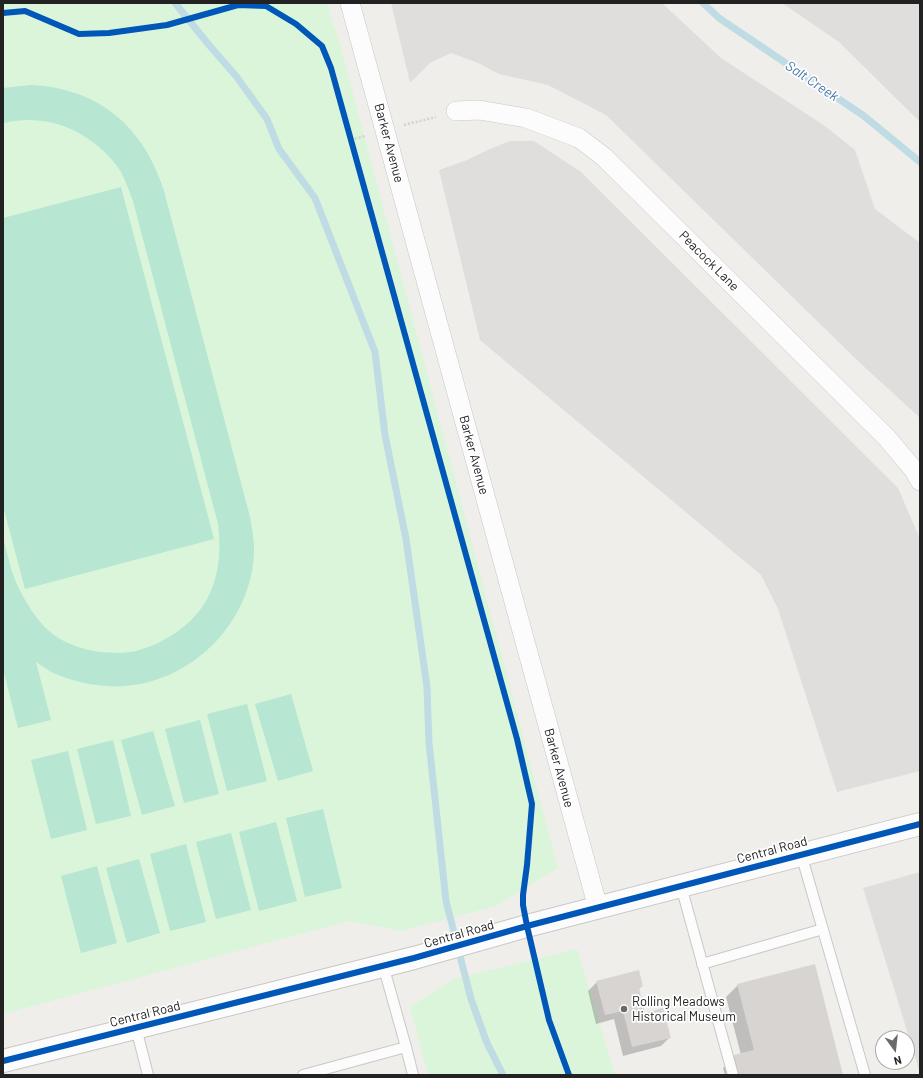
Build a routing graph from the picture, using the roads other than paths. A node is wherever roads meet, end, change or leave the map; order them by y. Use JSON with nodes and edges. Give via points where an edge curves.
{"nodes":[{"id":1,"x":350,"y":3,"type":"edge"},
{"id":2,"x":456,"y":111,"type":"dead end"},
{"id":3,"x":920,"y":481,"type":"edge"},
{"id":4,"x":920,"y":824,"type":"edge"},
{"id":5,"x":801,"y":854,"type":"junction"},
{"id":6,"x":681,"y":886,"type":"junction"},
{"id":7,"x":598,"y":908,"type":"junction"},
{"id":8,"x":823,"y":930,"type":"junction"},
{"id":9,"x":702,"y":964,"type":"junction"},
{"id":10,"x":383,"y":965,"type":"junction"},
{"id":11,"x":136,"y":1028,"type":"junction"},
{"id":12,"x":406,"y":1047,"type":"junction"},
{"id":13,"x":3,"y":1061,"type":"edge"},
{"id":14,"x":148,"y":1075,"type":"edge"},
{"id":15,"x":303,"y":1075,"type":"edge"},
{"id":16,"x":413,"y":1075,"type":"edge"},
{"id":17,"x":733,"y":1075,"type":"edge"},
{"id":18,"x":865,"y":1075,"type":"edge"}],
"edges":[{"from":1,"to":7,"type":"street","name":"Barker Avenue"},
{"from":2,"to":3,"type":"street","name":"Peacock Lane","via":[[479,110],[526,118],[579,138],[604,157],[887,438]]},
{"from":4,"to":5,"type":"street","name":"Central Road"},
{"from":5,"to":6,"type":"street","name":"Central Road"},
{"from":5,"to":8,"type":"lane"},
{"from":6,"to":7,"type":"street","name":"Central Road"},
{"from":6,"to":9,"type":"lane"},
{"from":7,"to":10,"type":"street","name":"Central Road"},
{"from":8,"to":9,"type":"lane"},
{"from":8,"to":18,"type":"lane"},
{"from":9,"to":17,"type":"lane"},
{"from":10,"to":11,"type":"street","name":"Central Road"},
{"from":10,"to":12,"type":"lane"},
{"from":11,"to":13,"type":"street","name":"Central Road"},
{"from":11,"to":14,"type":"lane"},
{"from":12,"to":15,"type":"lane"},
{"from":12,"to":16,"type":"lane"}]}
